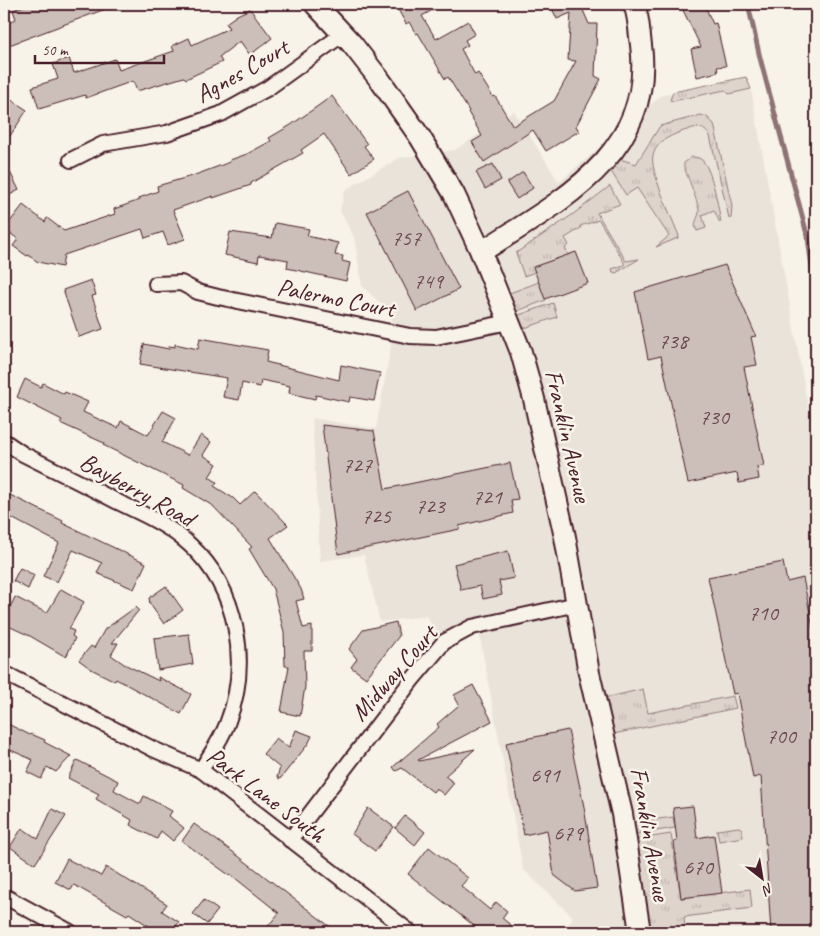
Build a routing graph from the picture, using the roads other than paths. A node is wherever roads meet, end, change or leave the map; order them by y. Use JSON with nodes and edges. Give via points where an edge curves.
{"nodes":[{"id":1,"x":315,"y":4,"type":"edge"},
{"id":2,"x":634,"y":4,"type":"edge"},
{"id":3,"x":343,"y":34,"type":"junction"},
{"id":4,"x":71,"y":160,"type":"dead end"},
{"id":5,"x":482,"y":252,"type":"junction"},
{"id":6,"x":156,"y":284,"type":"dead end"},
{"id":7,"x":509,"y":322,"type":"junction"},
{"id":8,"x":4,"y":441,"type":"edge"},
{"id":9,"x":577,"y":604,"type":"junction"},
{"id":10,"x":4,"y":673,"type":"edge"},
{"id":11,"x":202,"y":770,"type":"junction"},
{"id":12,"x":290,"y":840,"type":"junction"},
{"id":13,"x":4,"y":896,"type":"edge"},
{"id":14,"x":70,"y":932,"type":"edge"},
{"id":15,"x":410,"y":932,"type":"edge"},
{"id":16,"x":640,"y":932,"type":"edge"}],
"edges":[{"from":1,"to":3,"type":"main road","name":"Franklin Avenue"},
{"from":2,"to":5,"type":"main road","via":[[643,58],[641,86],[625,135],[609,157],[573,191]]},
{"from":3,"to":4,"type":"street","name":"Agnes Court","via":[[268,88],[221,114],[166,133],[103,144]]},
{"from":3,"to":5,"type":"main road","name":"Franklin Avenue","via":[[420,137],[454,194]]},
{"from":5,"to":7,"type":"main road","name":"Franklin Avenue"},
{"from":6,"to":7,"type":"street","name":"Palermo Court","via":[[181,283],[218,297],[410,336],[436,337]]},
{"from":7,"to":9,"type":"main road","name":"Franklin Avenue","via":[[534,399]]},
{"from":8,"to":11,"type":"street","name":"Bayberry Road","via":[[23,454],[162,524],[189,544],[208,565],[232,611],[239,668],[227,724]]},
{"from":9,"to":12,"type":"street","name":"Midway Court","via":[[472,627],[444,642]]},
{"from":9,"to":16,"type":"main road","name":"Franklin Avenue","via":[[622,817]]},
{"from":10,"to":11,"type":"street","name":"Park Lane South","via":[[153,750]]},
{"from":11,"to":12,"type":"street","name":"Park Lane South"},
{"from":12,"to":15,"type":"street","name":"Park Lane South"},
{"from":13,"to":14,"type":"street"}]}
